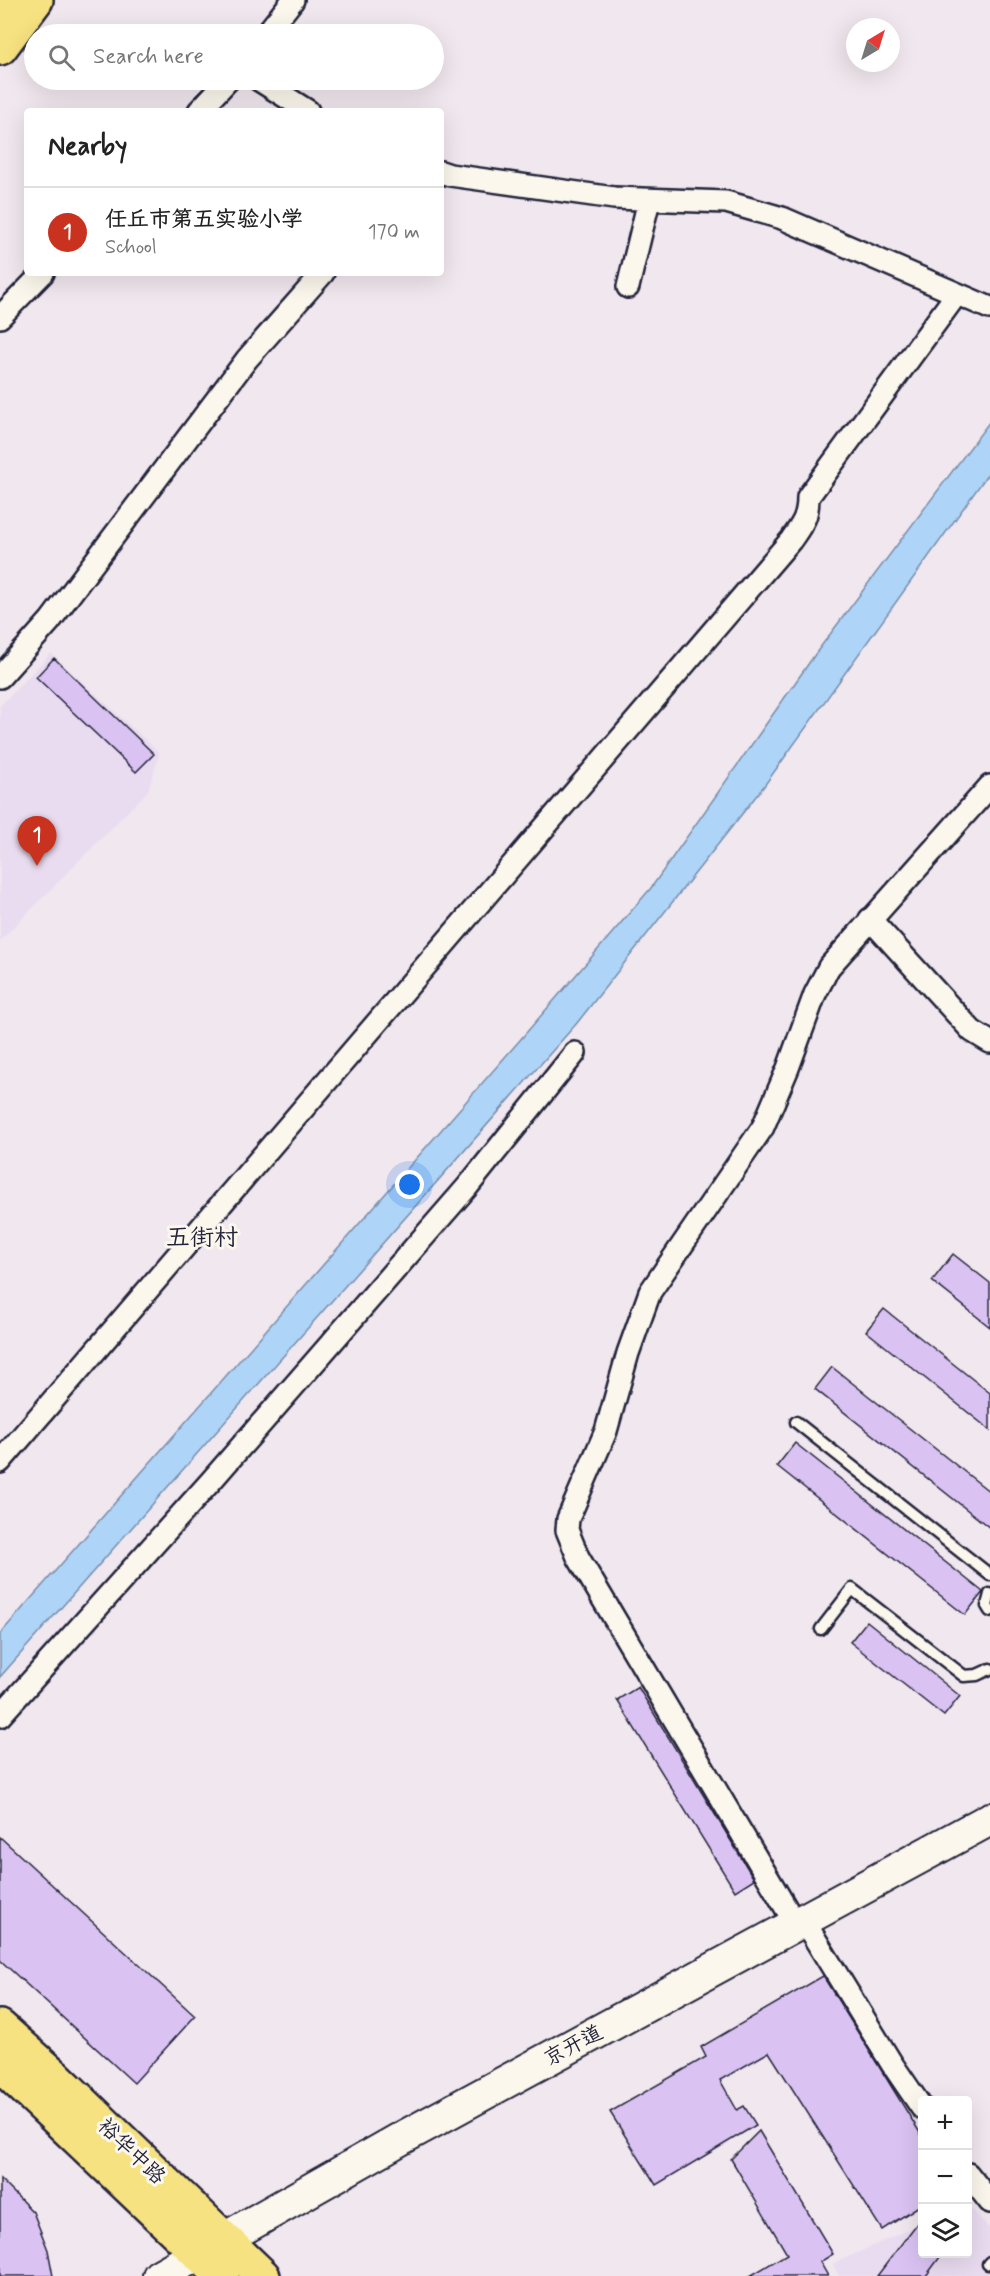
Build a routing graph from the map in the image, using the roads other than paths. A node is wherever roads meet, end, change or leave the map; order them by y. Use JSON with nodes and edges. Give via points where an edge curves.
{"nodes":[{"id":1,"x":5,"y":0,"type":"edge"},
{"id":2,"x":36,"y":0,"type":"edge"},
{"id":3,"x":293,"y":0,"type":"edge"},
{"id":4,"x":0,"y":7,"type":"edge"},
{"id":5,"x":274,"y":24,"type":"edge"},
{"id":6,"x":0,"y":48,"type":"edge"},
{"id":7,"x":219,"y":90,"type":"edge"},
{"id":8,"x":275,"y":90,"type":"edge"},
{"id":9,"x":202,"y":108,"type":"edge"},
{"id":10,"x":303,"y":108,"type":"edge"},
{"id":11,"x":444,"y":173,"type":"edge"},
{"id":12,"x":649,"y":200,"type":"junction"},
{"id":13,"x":40,"y":276,"type":"edge"},
{"id":14,"x":320,"y":276,"type":"edge"},
{"id":15,"x":628,"y":287,"type":"dead end"},
{"id":16,"x":956,"y":295,"type":"junction"},
{"id":17,"x":990,"y":308,"type":"edge"},
{"id":18,"x":0,"y":317,"type":"edge"},
{"id":19,"x":0,"y":677,"type":"edge"},
{"id":20,"x":990,"y":786,"type":"edge"},
{"id":21,"x":870,"y":919,"type":"junction"},
{"id":22,"x":990,"y":1042,"type":"edge"},
{"id":23,"x":575,"y":1053,"type":"dead end"},
{"id":24,"x":796,"y":1422,"type":"dead end"},
{"id":25,"x":0,"y":1461,"type":"edge"},
{"id":26,"x":990,"y":1575,"type":"edge"},
{"id":27,"x":990,"y":1594,"type":"edge"},
{"id":28,"x":990,"y":1611,"type":"edge"},
{"id":29,"x":821,"y":1629,"type":"dead end"},
{"id":30,"x":990,"y":1669,"type":"edge"},
{"id":31,"x":0,"y":1716,"type":"edge"},
{"id":32,"x":990,"y":1819,"type":"edge"},
{"id":33,"x":800,"y":1923,"type":"junction"},
{"id":34,"x":0,"y":2027,"type":"edge"},
{"id":35,"x":0,"y":2065,"type":"edge"},
{"id":36,"x":918,"y":2102,"type":"edge"},
{"id":37,"x":972,"y":2179,"type":"edge"},
{"id":38,"x":990,"y":2202,"type":"edge"},
{"id":39,"x":212,"y":2246,"type":"junction"},
{"id":40,"x":159,"y":2276,"type":"edge"},
{"id":41,"x":222,"y":2276,"type":"edge"},
{"id":42,"x":263,"y":2276,"type":"edge"}],
"edges":[{"from":1,"to":4,"type":"main road"},
{"from":2,"to":6,"type":"main road"},
{"from":3,"to":5,"type":"street"},
{"from":7,"to":9,"type":"street"},
{"from":8,"to":10,"type":"street"},
{"from":11,"to":12,"type":"street"},
{"from":12,"to":15,"type":"street"},
{"from":12,"to":16,"type":"street","via":[[726,202],[782,218]]},
{"from":13,"to":18,"type":"street"},
{"from":14,"to":19,"type":"street","via":[[247,359],[50,621]]},
{"from":16,"to":17,"type":"street"},
{"from":16,"to":25,"type":"street","via":[[808,497],[805,520],[791,540]]},
{"from":20,"to":21,"type":"street"},
{"from":21,"to":22,"type":"street","via":[[972,1031]]},
{"from":21,"to":33,"type":"street","via":[[829,967],[815,994],[763,1127],[650,1292],[606,1431],[568,1519],[567,1530],[578,1557]]},
{"from":23,"to":31,"type":"street","via":[[468,1186]]},
{"from":24,"to":26,"type":"lane"},
{"from":27,"to":28,"type":"lane"},
{"from":29,"to":30,"type":"lane","via":[[852,1589],[964,1676]]},
{"from":32,"to":33,"type":"main road","name":"京开道"},
{"from":33,"to":36,"type":"street"},
{"from":33,"to":39,"type":"main road","name":"京开道"},
{"from":34,"to":39,"type":"main road","name":"裕华中路","via":[[54,2075]]},
{"from":35,"to":39,"type":"main road","name":"裕华中路"},
{"from":37,"to":38,"type":"street"},
{"from":39,"to":40,"type":"main road","name":"京开道"},
{"from":39,"to":41,"type":"main road","name":"裕华中路"},
{"from":39,"to":42,"type":"main road","name":"裕华中路"}]}
